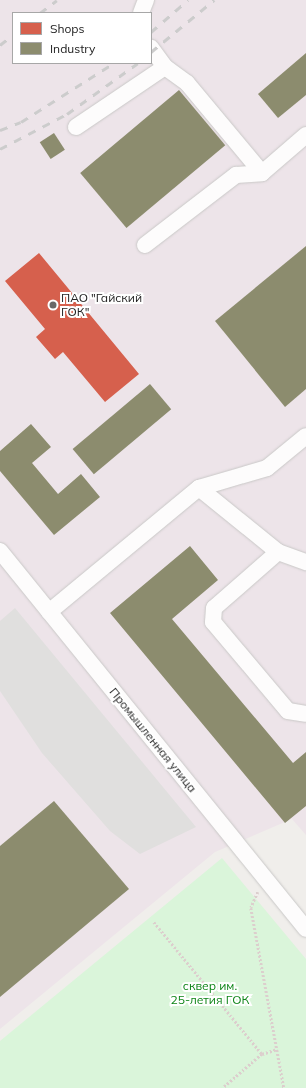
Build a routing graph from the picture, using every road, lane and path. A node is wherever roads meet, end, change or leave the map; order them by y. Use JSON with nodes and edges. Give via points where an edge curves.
{"nodes":[{"id":1,"x":146,"y":0,"type":"edge"},
{"id":2,"x":141,"y":12,"type":"edge"},
{"id":3,"x":152,"y":49,"type":"edge"},
{"id":4,"x":165,"y":67,"type":"junction"},
{"id":5,"x":76,"y":127,"type":"dead end"},
{"id":6,"x":306,"y":135,"type":"edge"},
{"id":7,"x":262,"y":173,"type":"junction"},
{"id":8,"x":145,"y":245,"type":"dead end"},
{"id":9,"x":306,"y":436,"type":"edge"},
{"id":10,"x":199,"y":488,"type":"junction"},
{"id":11,"x":0,"y":551,"type":"edge"},
{"id":12,"x":278,"y":552,"type":"junction"},
{"id":13,"x":306,"y":562,"type":"edge"},
{"id":14,"x":49,"y":612,"type":"junction"},
{"id":15,"x":306,"y":714,"type":"edge"},
{"id":16,"x":268,"y":882,"type":"junction"},
{"id":17,"x":154,"y":922,"type":"dead end"},
{"id":18,"x":306,"y":929,"type":"edge"},
{"id":19,"x":277,"y":1050,"type":"junction"},
{"id":20,"x":262,"y":1054,"type":"junction"},
{"id":21,"x":223,"y":1088,"type":"edge"},
{"id":22,"x":284,"y":1088,"type":"edge"}],
"edges":[{"from":1,"to":2,"type":"street"},
{"from":3,"to":4,"type":"street"},
{"from":4,"to":5,"type":"street"},
{"from":4,"to":7,"type":"street","via":[[187,82]]},
{"from":6,"to":7,"type":"street"},
{"from":7,"to":8,"type":"street","via":[[236,175]]},
{"from":9,"to":10,"type":"street","via":[[267,468]]},
{"from":10,"to":12,"type":"street"},
{"from":10,"to":14,"type":"street"},
{"from":11,"to":14,"type":"street","name":"Промышленная улица"},
{"from":12,"to":13,"type":"street"},
{"from":12,"to":15,"type":"street","via":[[214,608],[213,622],[288,711]]},
{"from":14,"to":16,"type":"street","name":"Промышленная улица"},
{"from":16,"to":18,"type":"street","name":"Промышленная улица"},
{"from":16,"to":19,"type":"path","via":[[254,897],[252,908]]},
{"from":17,"to":20,"type":"path"},
{"from":19,"to":20,"type":"path"},
{"from":19,"to":22,"type":"path"},
{"from":20,"to":21,"type":"path"}]}
